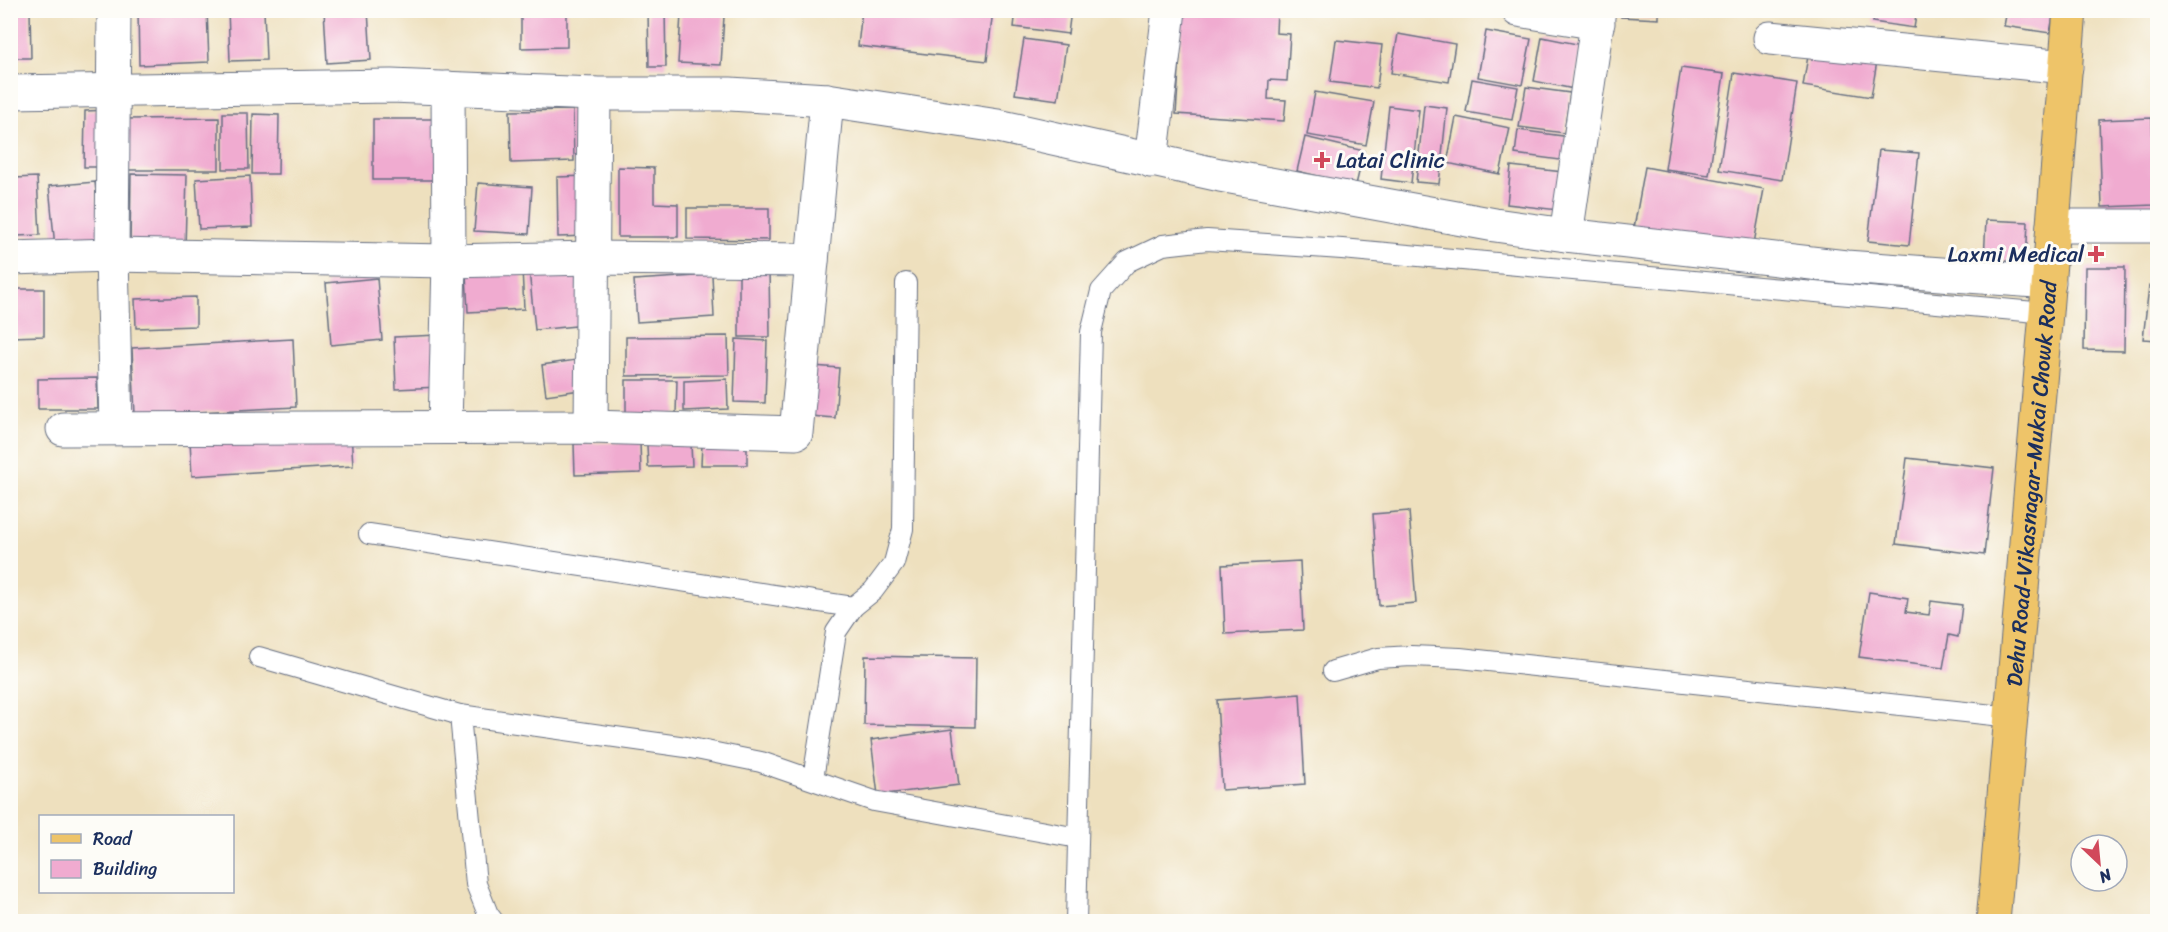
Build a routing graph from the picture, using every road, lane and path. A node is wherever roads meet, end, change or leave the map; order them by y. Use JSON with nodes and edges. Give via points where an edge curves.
{"nodes":[{"id":1,"x":114,"y":10,"type":"edge"},
{"id":2,"x":1169,"y":10,"type":"edge"},
{"id":3,"x":1518,"y":10,"type":"edge"},
{"id":4,"x":2070,"y":10,"type":"edge"},
{"id":5,"x":1598,"y":17,"type":"edge"},
{"id":6,"x":1770,"y":38,"type":"dead end"},
{"id":7,"x":2066,"y":67,"type":"junction"},
{"id":8,"x":447,"y":88,"type":"junction"},
{"id":9,"x":115,"y":91,"type":"junction"},
{"id":10,"x":10,"y":92,"type":"edge"},
{"id":11,"x":594,"y":94,"type":"junction"},
{"id":12,"x":827,"y":100,"type":"junction"},
{"id":13,"x":1151,"y":161,"type":"junction"},
{"id":14,"x":2053,"y":226,"type":"junction"},
{"id":15,"x":2157,"y":226,"type":"edge"},
{"id":16,"x":1566,"y":235,"type":"junction"},
{"id":17,"x":112,"y":255,"type":"junction"},
{"id":18,"x":10,"y":258,"type":"edge"},
{"id":19,"x":591,"y":258,"type":"junction"},
{"id":20,"x":812,"y":260,"type":"junction"},
{"id":21,"x":449,"y":261,"type":"junction"},
{"id":22,"x":906,"y":283,"type":"dead end"},
{"id":23,"x":2048,"y":298,"type":"junction"},
{"id":24,"x":445,"y":427,"type":"junction"},
{"id":25,"x":591,"y":427,"type":"junction"},
{"id":26,"x":116,"y":428,"type":"junction"},
{"id":27,"x":63,"y":429,"type":"dead end"},
{"id":28,"x":369,"y":534,"type":"dead end"},
{"id":29,"x":853,"y":607,"type":"junction"},
{"id":30,"x":260,"y":657,"type":"dead end"},
{"id":31,"x":1333,"y":671,"type":"dead end"},
{"id":32,"x":460,"y":715,"type":"junction"},
{"id":33,"x":2012,"y":717,"type":"junction"},
{"id":34,"x":813,"y":779,"type":"junction"},
{"id":35,"x":1078,"y":838,"type":"junction"},
{"id":36,"x":494,"y":921,"type":"edge"},
{"id":37,"x":1076,"y":921,"type":"edge"},
{"id":38,"x":1993,"y":921,"type":"edge"}],
"edges":[{"from":1,"to":9,"type":"street"},
{"from":2,"to":13,"type":"street"},
{"from":3,"to":5,"type":"street"},
{"from":4,"to":7,"type":"main road","name":"Dehu Road-Vikasnagar-Mukai Chowk Road"},
{"from":5,"to":16,"type":"street"},
{"from":6,"to":7,"type":"street"},
{"from":7,"to":14,"type":"main road","name":"Dehu Road-Vikasnagar-Mukai Chowk Road"},
{"from":8,"to":9,"type":"street"},
{"from":8,"to":11,"type":"street"},
{"from":8,"to":21,"type":"street"},
{"from":9,"to":10,"type":"street"},
{"from":9,"to":17,"type":"street"},
{"from":11,"to":12,"type":"street","via":[[730,94]]},
{"from":11,"to":19,"type":"street"},
{"from":12,"to":13,"type":"street","via":[[998,126]]},
{"from":12,"to":20,"type":"street"},
{"from":13,"to":16,"type":"street"},
{"from":14,"to":15,"type":"street"},
{"from":14,"to":23,"type":"main road","name":"Dehu Road-Vikasnagar-Mukai Chowk Road"},
{"from":16,"to":23,"type":"street","via":[[1846,267]]},
{"from":17,"to":18,"type":"street"},
{"from":17,"to":21,"type":"street"},
{"from":17,"to":26,"type":"street"},
{"from":19,"to":20,"type":"street"},
{"from":19,"to":21,"type":"street"},
{"from":19,"to":25,"type":"street"},
{"from":20,"to":25,"type":"street","via":[[796,433]]},
{"from":21,"to":24,"type":"street"},
{"from":22,"to":29,"type":"lane","via":[[903,529],[894,563],[873,591]]},
{"from":23,"to":33,"type":"main road","name":"Dehu Road-Vikasnagar-Mukai Chowk Road"},
{"from":23,"to":35,"type":"lane","via":[[1207,240],[1163,245],[1127,262],[1101,291],[1091,332]]},
{"from":24,"to":25,"type":"street"},
{"from":24,"to":26,"type":"street"},
{"from":26,"to":27,"type":"street"},
{"from":28,"to":29,"type":"lane"},
{"from":29,"to":34,"type":"lane","via":[[836,632]]},
{"from":30,"to":32,"type":"lane"},
{"from":31,"to":33,"type":"lane","via":[[1378,658],[1460,658]]},
{"from":32,"to":34,"type":"lane","via":[[686,747],[761,762]]},
{"from":32,"to":36,"type":"lane","via":[[476,884]]},
{"from":33,"to":38,"type":"main road","name":"Dehu Road-Vikasnagar-Mukai Chowk Road"},
{"from":34,"to":35,"type":"lane","via":[[874,801]]},
{"from":35,"to":37,"type":"lane"}]}
